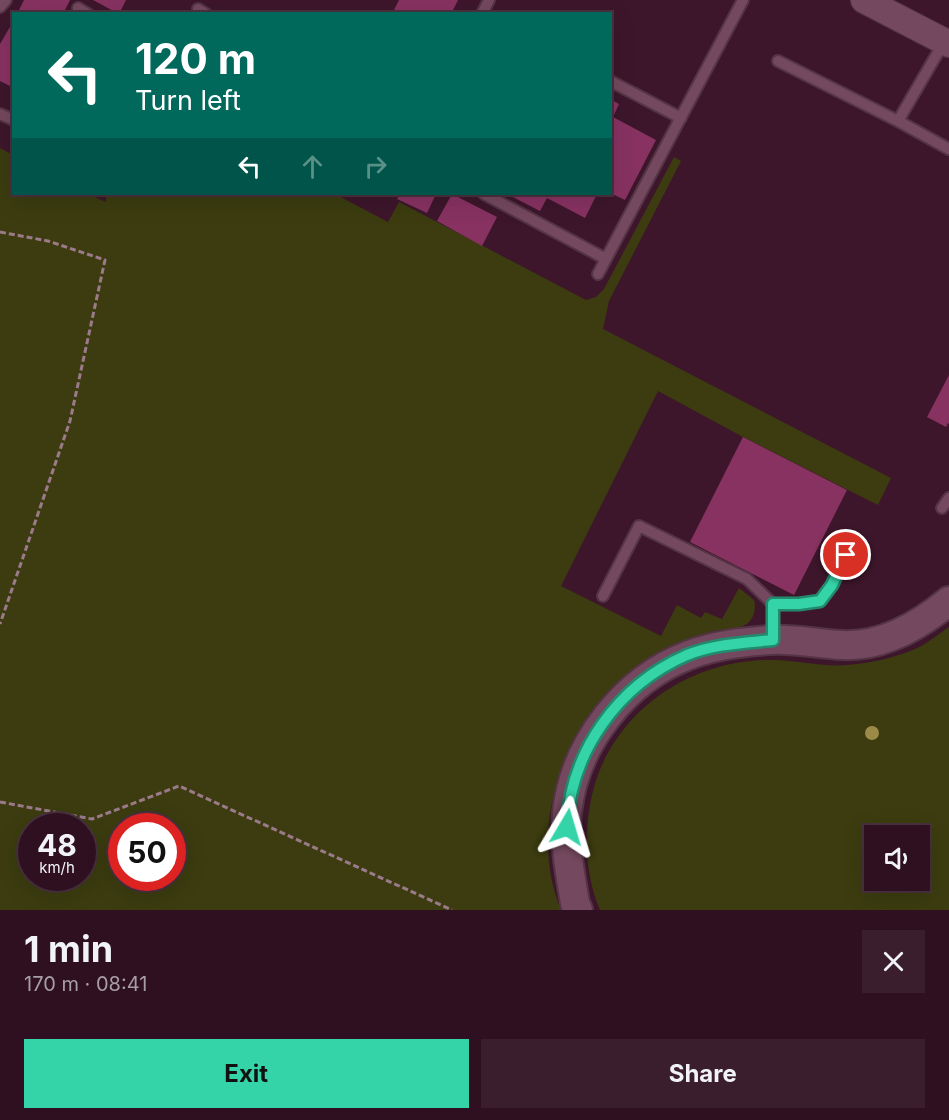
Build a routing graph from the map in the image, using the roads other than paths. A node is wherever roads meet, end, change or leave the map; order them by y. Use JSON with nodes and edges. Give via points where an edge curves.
{"nodes":[{"id":1,"x":6,"y":0,"type":"edge"},
{"id":2,"x":743,"y":0,"type":"edge"},
{"id":3,"x":864,"y":0,"type":"edge"},
{"id":4,"x":0,"y":7,"type":"edge"},
{"id":5,"x":947,"y":43,"type":"edge"},
{"id":6,"x":778,"y":61,"type":"dead end"},
{"id":7,"x":612,"y":82,"type":"edge"},
{"id":8,"x":681,"y":118,"type":"junction"},
{"id":9,"x":898,"y":121,"type":"junction"},
{"id":10,"x":949,"y":149,"type":"edge"},
{"id":11,"x":486,"y":195,"type":"edge"},
{"id":12,"x":606,"y":259,"type":"junction"},
{"id":13,"x":598,"y":274,"type":"dead end"},
{"id":14,"x":949,"y":498,"type":"edge"},
{"id":15,"x":942,"y":508,"type":"dead end"},
{"id":16,"x":846,"y":555,"type":"dead end"},
{"id":17,"x":603,"y":596,"type":"dead end"},
{"id":18,"x":949,"y":600,"type":"edge"},
{"id":19,"x":773,"y":604,"type":"junction"},
{"id":20,"x":773,"y":640,"type":"junction"},
{"id":21,"x":578,"y":910,"type":"edge"}],
"edges":[{"from":1,"to":4,"type":"lane"},
{"from":2,"to":8,"type":"lane"},
{"from":3,"to":5,"type":"street"},
{"from":5,"to":9,"type":"lane"},
{"from":6,"to":9,"type":"lane"},
{"from":7,"to":8,"type":"lane"},
{"from":8,"to":12,"type":"lane"},
{"from":9,"to":10,"type":"lane"},
{"from":11,"to":12,"type":"lane"},
{"from":12,"to":13,"type":"lane"},
{"from":14,"to":15,"type":"lane"},
{"from":16,"to":19,"type":"lane","via":[[820,601]]},
{"from":17,"to":19,"type":"lane","via":[[639,525],[747,579]]},
{"from":18,"to":20,"type":"main road","via":[[908,631],[870,642],[845,645]]},
{"from":19,"to":20,"type":"lane"},
{"from":20,"to":21,"type":"main road","via":[[721,645],[688,655],[659,669],[608,714],[589,744],[567,811],[566,843]]}]}
